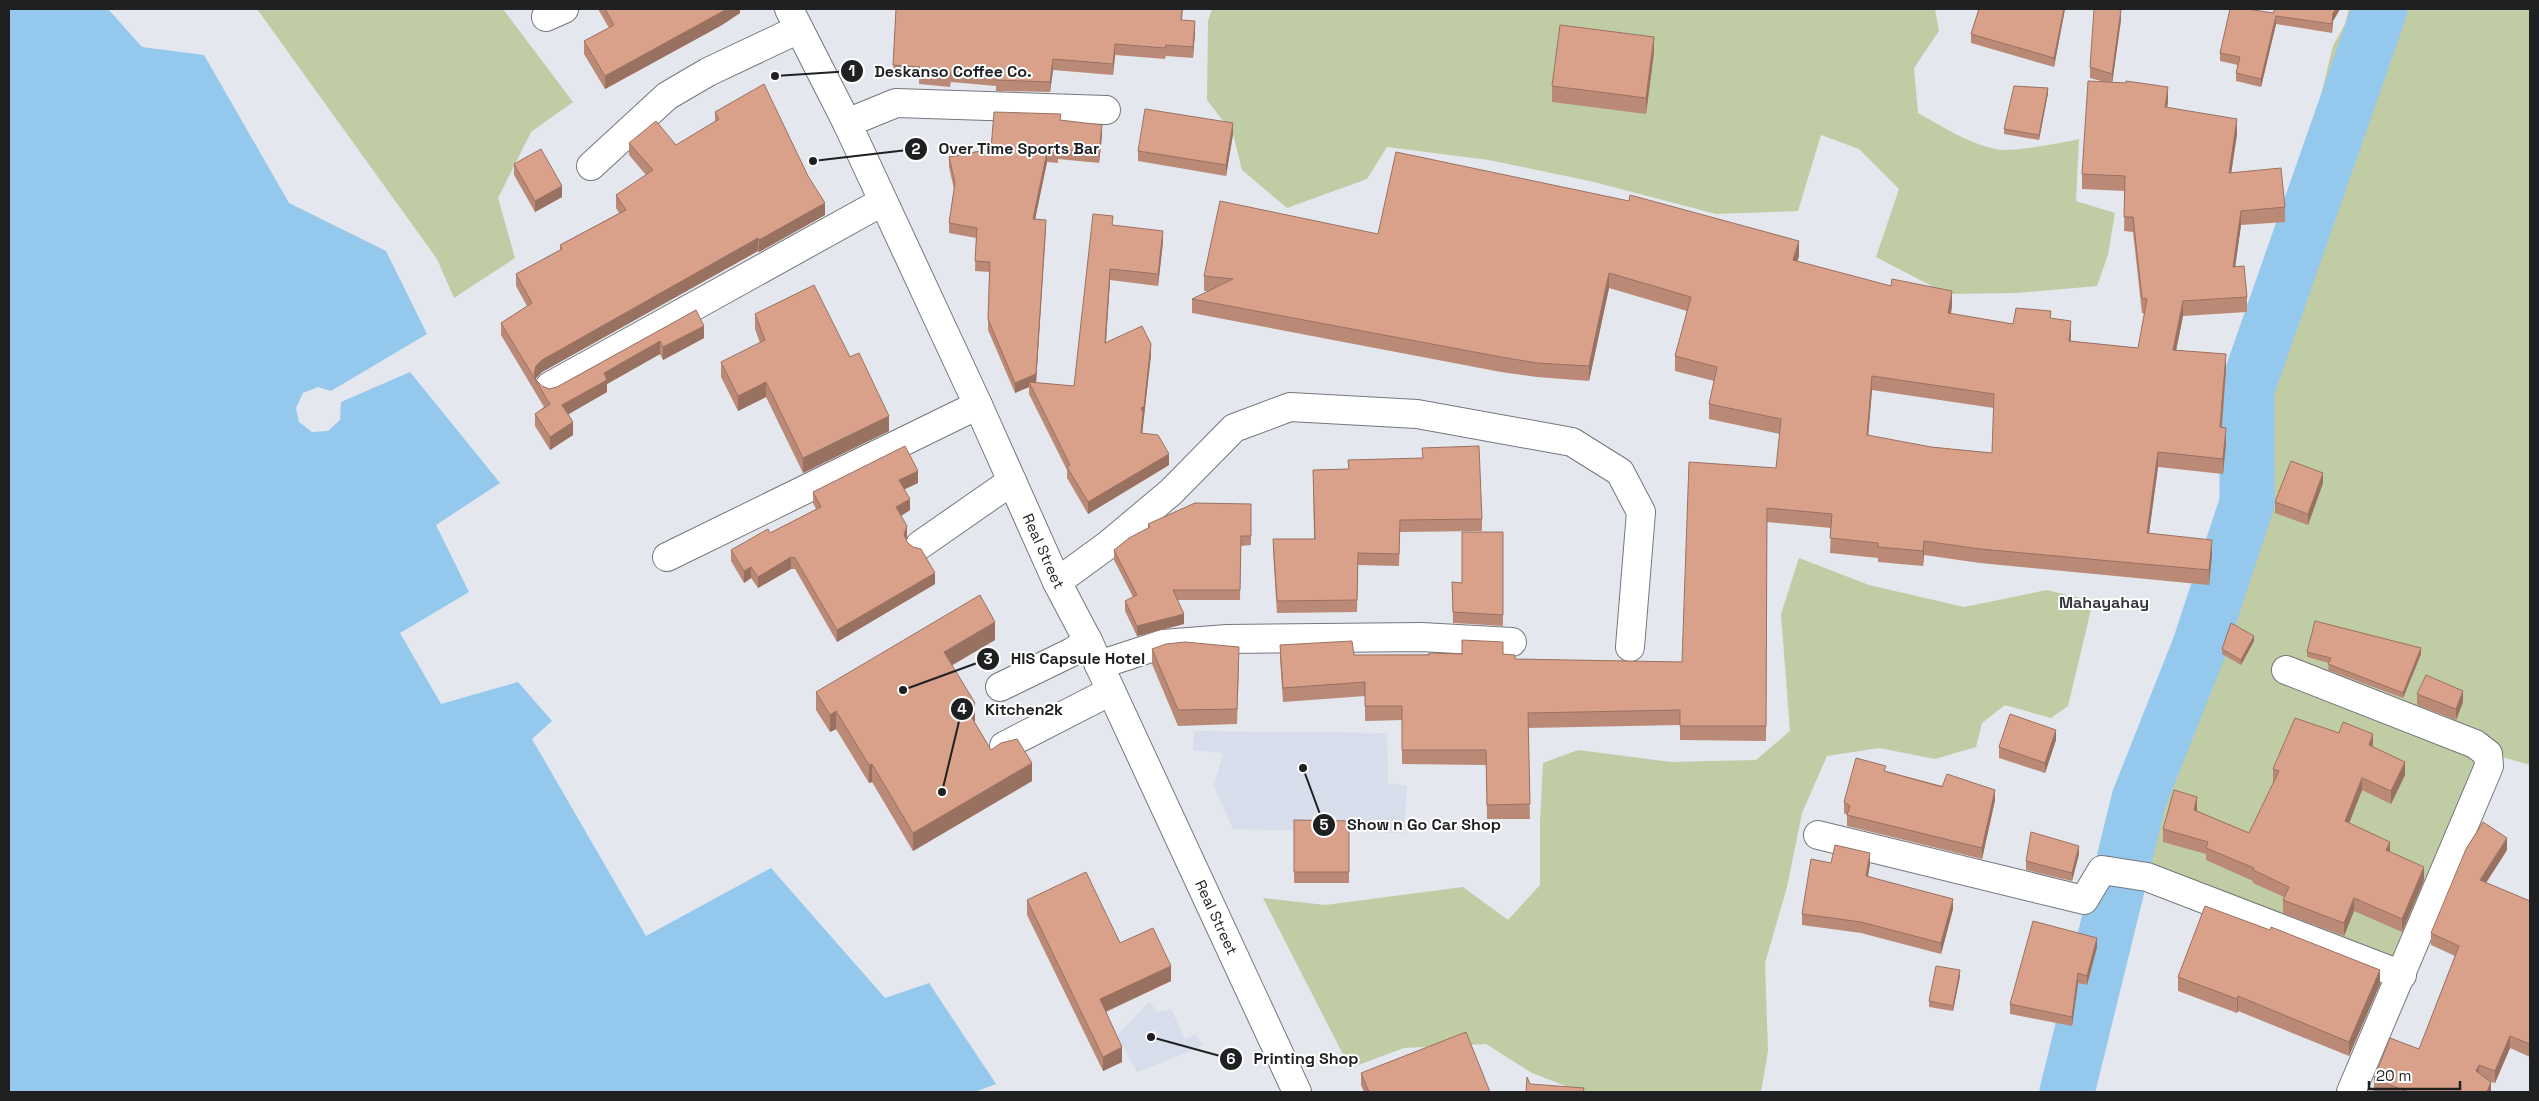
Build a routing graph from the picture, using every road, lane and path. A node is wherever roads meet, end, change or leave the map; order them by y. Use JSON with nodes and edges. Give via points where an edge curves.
{"nodes":[{"id":1,"x":794,"y":19,"type":"edge"},
{"id":2,"x":1106,"y":110,"type":"dead end"},
{"id":3,"x":847,"y":123,"type":"junction"},
{"id":4,"x":591,"y":166,"type":"dead end"},
{"id":5,"x":882,"y":202,"type":"junction"},
{"id":6,"x":550,"y":386,"type":"dead end"},
{"id":7,"x":978,"y":405,"type":"junction"},
{"id":8,"x":1012,"y":481,"type":"junction"},
{"id":9,"x":920,"y":545,"type":"dead end"},
{"id":10,"x":667,"y":557,"type":"dead end"},
{"id":11,"x":1057,"y":582,"type":"junction"},
{"id":12,"x":1088,"y":640,"type":"junction"},
{"id":13,"x":1512,"y":642,"type":"dead end"},
{"id":14,"x":1630,"y":647,"type":"dead end"},
{"id":15,"x":1099,"y":665,"type":"junction"},
{"id":16,"x":2286,"y":670,"type":"dead end"},
{"id":17,"x":1000,"y":687,"type":"dead end"},
{"id":18,"x":1111,"y":691,"type":"junction"},
{"id":19,"x":1004,"y":746,"type":"edge"},
{"id":20,"x":1818,"y":835,"type":"dead end"},
{"id":21,"x":2402,"y":976,"type":"junction"},
{"id":22,"x":1297,"y":1092,"type":"edge"},
{"id":23,"x":2351,"y":1092,"type":"edge"}],
"edges":[{"from":1,"to":3,"type":"street","name":"Real Street"},
{"from":1,"to":4,"type":"street","via":[[667,96]]},
{"from":2,"to":3,"type":"street","via":[[896,103]]},
{"from":3,"to":5,"type":"street","name":"Real Street"},
{"from":5,"to":6,"type":"street"},
{"from":5,"to":7,"type":"street","name":"Real Street"},
{"from":7,"to":8,"type":"street","name":"Real Street"},
{"from":7,"to":10,"type":"street"},
{"from":8,"to":9,"type":"street"},
{"from":8,"to":11,"type":"street","name":"Real Street"},
{"from":11,"to":12,"type":"street","name":"Real Street"},
{"from":11,"to":14,"type":"street","via":[[1171,492],[1234,428],[1290,407],[1416,414],[1572,442],[1620,472],[1641,512]]},
{"from":12,"to":15,"type":"street","name":"Real Street"},
{"from":12,"to":17,"type":"street","via":[[1072,652]]},
{"from":13,"to":15,"type":"street","via":[[1421,637],[1227,640],[1163,644]]},
{"from":15,"to":18,"type":"street","name":"Real Street"},
{"from":16,"to":21,"type":"street","via":[[2475,744],[2488,754],[2489,766]]},
{"from":18,"to":19,"type":"street"},
{"from":18,"to":22,"type":"street","name":"Real Street"},
{"from":20,"to":21,"type":"street","via":[[2084,900],[2102,870],[2147,877]]},
{"from":21,"to":23,"type":"street"}]}
